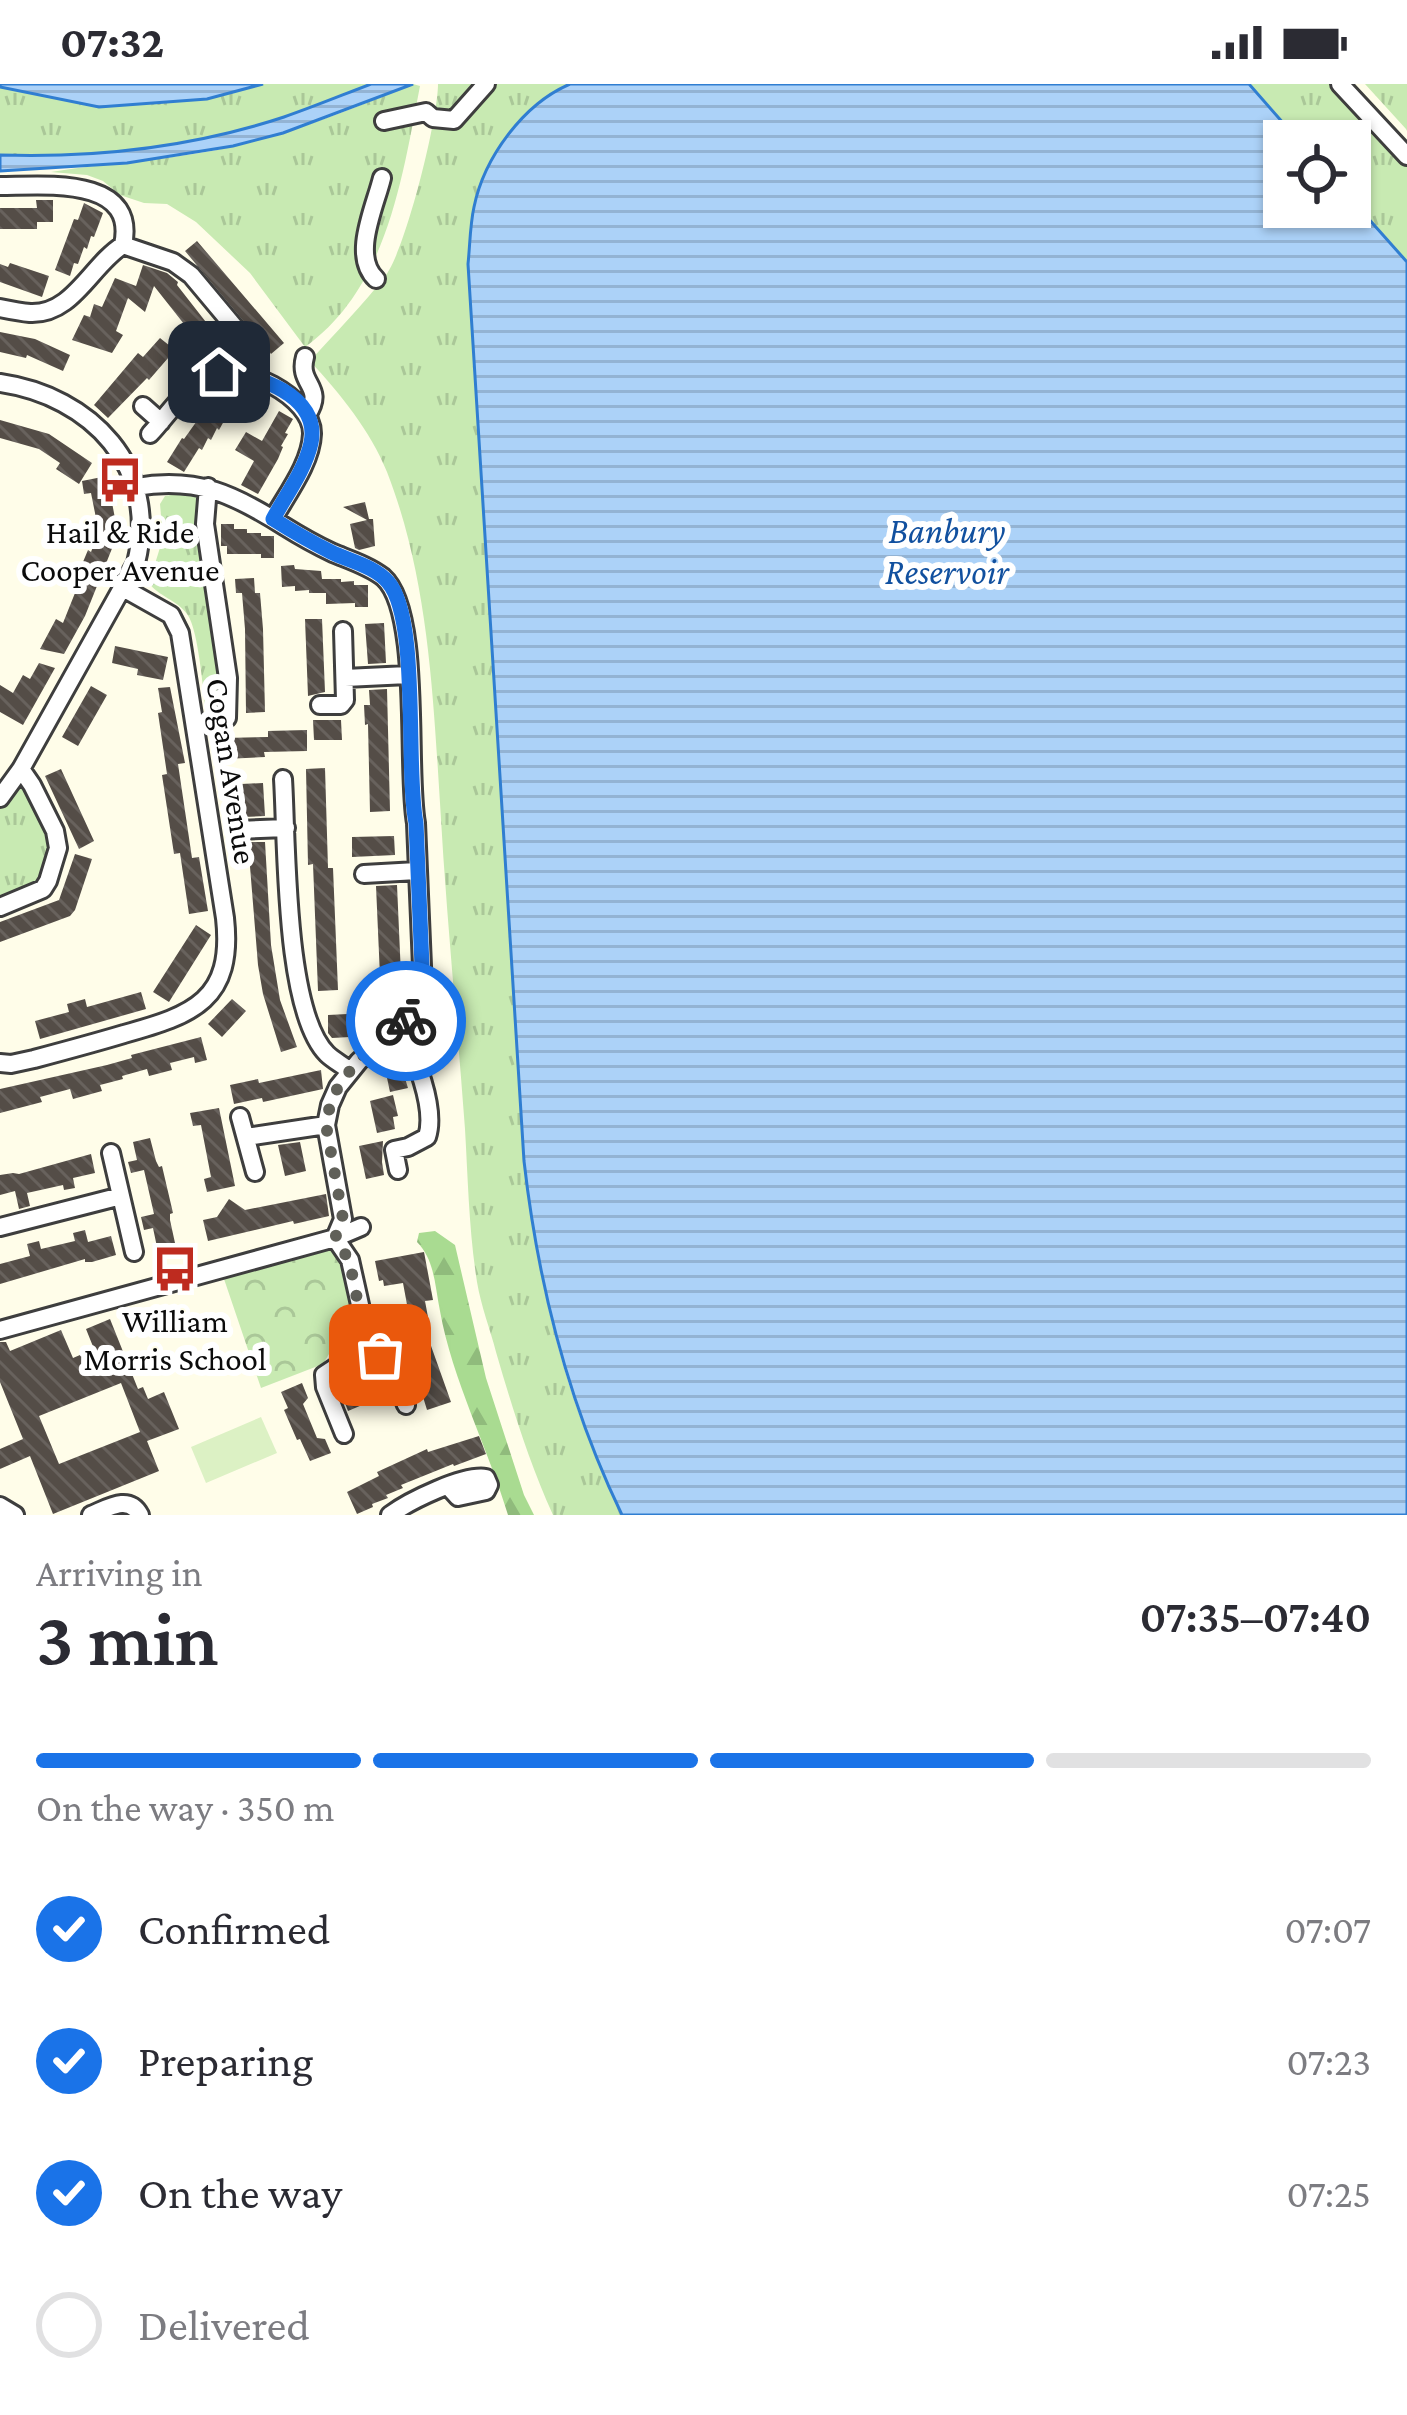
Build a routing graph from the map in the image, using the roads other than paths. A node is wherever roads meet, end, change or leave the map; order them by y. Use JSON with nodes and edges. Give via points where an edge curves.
{"nodes":[{"id":1,"x":486,"y":84,"type":"edge"},
{"id":2,"x":1340,"y":84,"type":"edge"},
{"id":3,"x":384,"y":121,"type":"dead end"},
{"id":4,"x":1407,"y":156,"type":"edge"},
{"id":5,"x":382,"y":178,"type":"dead end"},
{"id":6,"x":0,"y":186,"type":"edge"},
{"id":7,"x":123,"y":244,"type":"junction"},
{"id":8,"x":376,"y":279,"type":"dead end"},
{"id":9,"x":0,"y":308,"type":"edge"},
{"id":10,"x":247,"y":342,"type":"dead end"},
{"id":11,"x":304,"y":357,"type":"dead end"},
{"id":12,"x":0,"y":383,"type":"edge"},
{"id":13,"x":143,"y":406,"type":"dead end"},
{"id":14,"x":307,"y":415,"type":"junction"},
{"id":15,"x":136,"y":487,"type":"junction"},
{"id":16,"x":208,"y":487,"type":"junction"},
{"id":17,"x":273,"y":519,"type":"junction"},
{"id":18,"x":123,"y":588,"type":"junction"},
{"id":19,"x":344,"y":631,"type":"dead end"},
{"id":20,"x":408,"y":675,"type":"junction"},
{"id":21,"x":345,"y":678,"type":"junction"},
{"id":22,"x":320,"y":705,"type":"dead end"},
{"id":23,"x":227,"y":718,"type":"dead end"},
{"id":24,"x":21,"y":769,"type":"junction"},
{"id":25,"x":283,"y":779,"type":"dead end"},
{"id":26,"x":0,"y":798,"type":"edge"},
{"id":27,"x":286,"y":828,"type":"junction"},
{"id":28,"x":239,"y":830,"type":"dead end"},
{"id":29,"x":417,"y":871,"type":"junction"},
{"id":30,"x":364,"y":874,"type":"dead end"},
{"id":31,"x":0,"y":907,"type":"edge"},
{"id":32,"x":397,"y":1030,"type":"junction"},
{"id":33,"x":0,"y":1063,"type":"edge"},
{"id":34,"x":350,"y":1071,"type":"junction"},
{"id":35,"x":240,"y":1117,"type":"dead end"},
{"id":36,"x":326,"y":1125,"type":"junction"},
{"id":37,"x":246,"y":1137,"type":"junction"},
{"id":38,"x":111,"y":1153,"type":"dead end"},
{"id":39,"x":398,"y":1170,"type":"dead end"},
{"id":40,"x":255,"y":1172,"type":"dead end"},
{"id":41,"x":121,"y":1196,"type":"junction"},
{"id":42,"x":0,"y":1227,"type":"edge"},
{"id":43,"x":362,"y":1227,"type":"dead end"},
{"id":44,"x":335,"y":1238,"type":"junction"},
{"id":45,"x":134,"y":1252,"type":"dead end"},
{"id":46,"x":0,"y":1330,"type":"edge"},
{"id":47,"x":369,"y":1345,"type":"junction"},
{"id":48,"x":406,"y":1405,"type":"dead end"},
{"id":49,"x":344,"y":1434,"type":"dead end"},
{"id":50,"x":448,"y":1486,"type":"dead end"},
{"id":51,"x":0,"y":1506,"type":"edge"},
{"id":52,"x":15,"y":1515,"type":"edge"},
{"id":53,"x":91,"y":1515,"type":"edge"},
{"id":54,"x":140,"y":1515,"type":"edge"},
{"id":55,"x":390,"y":1515,"type":"edge"}],
"edges":[{"from":1,"to":3,"type":"street","via":[[454,120],[426,112]]},
{"from":2,"to":4,"type":"street"},
{"from":5,"to":8,"type":"street","via":[[365,248]]},
{"from":6,"to":7,"type":"street","via":[[74,186],[105,197],[124,222]]},
{"from":7,"to":9,"type":"street","via":[[51,310]]},
{"from":7,"to":10,"type":"street","via":[[191,275]]},
{"from":11,"to":14,"type":"street","via":[[302,373],[315,394]]},
{"from":12,"to":15,"type":"street","via":[[28,388],[92,422]]},
{"from":13,"to":14,"type":"street","via":[[156,428],[192,387],[219,372],[274,386]]},
{"from":14,"to":17,"type":"street","via":[[310,448]]},
{"from":15,"to":16,"type":"street"},
{"from":15,"to":18,"type":"street","via":[[141,544]]},
{"from":16,"to":17,"type":"street"},
{"from":16,"to":23,"type":"street","via":[[205,524]]},
{"from":17,"to":20,"type":"street","via":[[387,580],[401,608]]},
{"from":18,"to":24,"type":"street"},
{"from":18,"to":33,"type":"street","name":"Cogan Avenue","via":[[171,616],[180,633],[225,960],[208,997],[184,1016]]},
{"from":19,"to":21,"type":"street"},
{"from":20,"to":21,"type":"street"},
{"from":20,"to":29,"type":"street"},
{"from":21,"to":22,"type":"street","via":[[344,704]]},
{"from":24,"to":26,"type":"street"},
{"from":24,"to":31,"type":"street","via":[[58,848],[43,889]]},
{"from":25,"to":27,"type":"street"},
{"from":27,"to":28,"type":"street"},
{"from":27,"to":34,"type":"street","via":[[297,980],[325,1053]]},
{"from":29,"to":30,"type":"street"},
{"from":29,"to":32,"type":"street","via":[[423,990]]},
{"from":32,"to":34,"type":"street"},
{"from":32,"to":39,"type":"street","via":[[415,1055],[430,1122],[427,1137],[394,1150]]},
{"from":34,"to":36,"type":"street"},
{"from":35,"to":37,"type":"street"},
{"from":36,"to":37,"type":"street"},
{"from":36,"to":44,"type":"street","via":[[343,1219]]},
{"from":37,"to":40,"type":"street"},
{"from":38,"to":41,"type":"street"},
{"from":41,"to":42,"type":"street"},
{"from":41,"to":45,"type":"street"},
{"from":43,"to":44,"type":"street"},
{"from":44,"to":46,"type":"street"},
{"from":44,"to":47,"type":"street","via":[[350,1260]]},
{"from":47,"to":48,"type":"street"},
{"from":47,"to":49,"type":"street","via":[[324,1375]]},
{"from":50,"to":55,"type":"street"},
{"from":51,"to":52,"type":"street"},
{"from":53,"to":54,"type":"street","via":[[128,1503]]}]}
